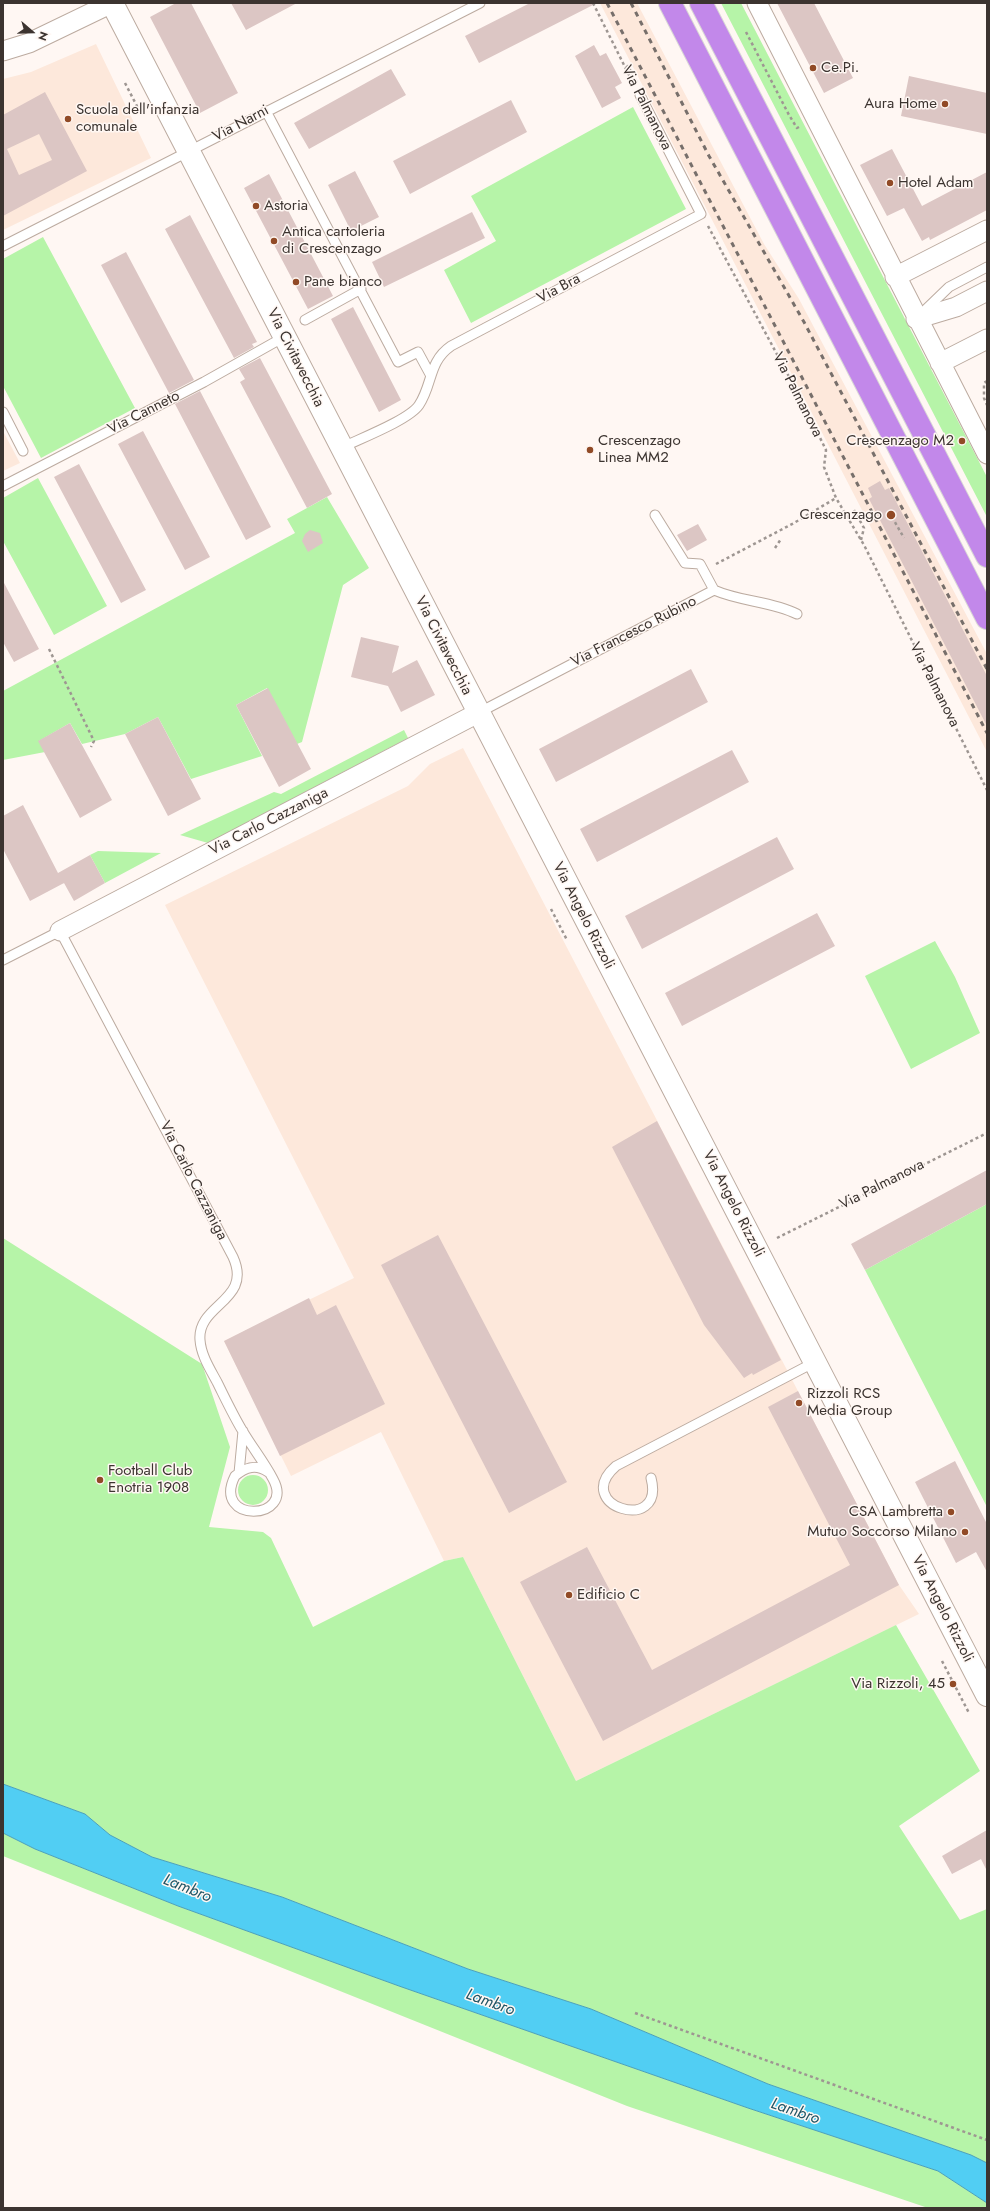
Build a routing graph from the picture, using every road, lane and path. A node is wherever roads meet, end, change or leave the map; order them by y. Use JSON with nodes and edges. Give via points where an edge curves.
{"nodes":[{"id":1,"x":112,"y":3,"type":"edge"},
{"id":2,"x":480,"y":3,"type":"edge"},
{"id":3,"x":593,"y":3,"type":"edge"},
{"id":4,"x":670,"y":3,"type":"edge"},
{"id":5,"x":701,"y":3,"type":"edge"},
{"id":6,"x":757,"y":3,"type":"edge"},
{"id":7,"x":746,"y":32,"type":"dead end"},
{"id":8,"x":3,"y":51,"type":"edge"},
{"id":9,"x":125,"y":83,"type":"dead end"},
{"id":10,"x":640,"y":95,"type":"joint"},
{"id":11,"x":139,"y":110,"type":"dead end"},
{"id":12,"x":266,"y":111,"type":"junction"},
{"id":13,"x":801,"y":125,"type":"dead end"},
{"id":14,"x":189,"y":152,"type":"junction"},
{"id":15,"x":701,"y":214,"type":"junction"},
{"id":16,"x":987,"y":230,"type":"edge"},
{"id":17,"x":3,"y":246,"type":"edge"},
{"id":18,"x":987,"y":267,"type":"edge"},
{"id":19,"x":895,"y":277,"type":"junction"},
{"id":20,"x":361,"y":289,"type":"junction"},
{"id":21,"x":987,"y":291,"type":"edge"},
{"id":22,"x":916,"y":319,"type":"junction"},
{"id":23,"x":305,"y":320,"type":"dead end"},
{"id":24,"x":284,"y":337,"type":"junction"},
{"id":25,"x":987,"y":339,"type":"edge"},
{"id":26,"x":940,"y":363,"type":"junction"},
{"id":27,"x":431,"y":376,"type":"junction"},
{"id":28,"x":987,"y":381,"type":"edge"},
{"id":29,"x":987,"y":405,"type":"edge"},
{"id":30,"x":3,"y":412,"type":"edge"},
{"id":31,"x":341,"y":448,"type":"junction"},
{"id":32,"x":23,"y":451,"type":"dead end"},
{"id":33,"x":987,"y":454,"type":"edge"},
{"id":34,"x":3,"y":486,"type":"edge"},
{"id":35,"x":836,"y":498,"type":"junction"},
{"id":36,"x":854,"y":510,"type":"dead end"},
{"id":37,"x":655,"y":515,"type":"dead end"},
{"id":38,"x":892,"y":517,"type":"dead end"},
{"id":39,"x":904,"y":538,"type":"dead end"},
{"id":40,"x":781,"y":539,"type":"dead end"},
{"id":41,"x":862,"y":542,"type":"junction"},
{"id":42,"x":775,"y":548,"type":"dead end"},
{"id":43,"x":987,"y":556,"type":"edge"},
{"id":44,"x":703,"y":571,"type":"junction"},
{"id":45,"x":714,"y":590,"type":"junction"},
{"id":46,"x":797,"y":614,"type":"dead end"},
{"id":47,"x":987,"y":618,"type":"edge"},
{"id":48,"x":49,"y":649,"type":"dead end"},
{"id":49,"x":478,"y":713,"type":"junction"},
{"id":50,"x":91,"y":747,"type":"dead end"},
{"id":51,"x":987,"y":790,"type":"edge"},
{"id":52,"x":551,"y":909,"type":"dead end"},
{"id":53,"x":60,"y":931,"type":"junction"},
{"id":54,"x":567,"y":940,"type":"dead end"},
{"id":55,"x":3,"y":960,"type":"edge"},
{"id":56,"x":987,"y":1133,"type":"edge"},
{"id":57,"x":777,"y":1238,"type":"dead end"},
{"id":58,"x":815,"y":1362,"type":"junction"},
{"id":59,"x":243,"y":1431,"type":"junction"},
{"id":60,"x":268,"y":1472,"type":"junction"},
{"id":61,"x":239,"y":1473,"type":"junction"},
{"id":62,"x":651,"y":1478,"type":"dead end"},
{"id":63,"x":942,"y":1661,"type":"dead end"},
{"id":64,"x":985,"y":1686,"type":"edge"},
{"id":65,"x":969,"y":1712,"type":"dead end"},
{"id":66,"x":636,"y":2013,"type":"dead end"},
{"id":67,"x":987,"y":2140,"type":"edge"}],
"edges":[{"from":1,"to":8,"type":"street","via":[[29,44]]},
{"from":1,"to":14,"type":"street","name":"Via Civitavecchia"},
{"from":2,"to":12,"type":"lane","name":"Via Narni"},
{"from":3,"to":10,"type":"path","name":"Via Palmanova"},
{"from":4,"to":47,"type":"highway"},
{"from":5,"to":43,"type":"highway"},
{"from":6,"to":19,"type":"street"},
{"from":7,"to":13,"type":"path","via":[[789,115],[797,128]]},
{"from":9,"to":11,"type":"path"},
{"from":10,"to":15,"type":"lane","name":"Via Palmanova"},
{"from":12,"to":14,"type":"lane","name":"Via Narni"},
{"from":12,"to":20,"type":"lane"},
{"from":14,"to":17,"type":"lane","name":"Via Narni"},
{"from":14,"to":24,"type":"street","name":"Via Civitavecchia"},
{"from":15,"to":27,"type":"lane","name":"Via Bra","via":[[451,346],[437,359]]},
{"from":15,"to":35,"type":"path","name":"Via Palmanova","via":[[826,450],[824,467]]},
{"from":16,"to":19,"type":"street"},
{"from":18,"to":22,"type":"lane","via":[[943,291]]},
{"from":19,"to":22,"type":"street"},
{"from":20,"to":23,"type":"lane"},
{"from":20,"to":27,"type":"lane","via":[[398,362],[418,352]]},
{"from":21,"to":22,"type":"street","via":[[956,307]]},
{"from":22,"to":26,"type":"street"},
{"from":24,"to":31,"type":"street","name":"Via Civitavecchia"},
{"from":24,"to":34,"type":"lane","name":"Via Canneto","via":[[204,382]]},
{"from":25,"to":26,"type":"street"},
{"from":26,"to":33,"type":"street"},
{"from":27,"to":31,"type":"lane","name":"Via Bra","via":[[423,398],[412,413]]},
{"from":28,"to":29,"type":"path","via":[[984,383],[984,398]]},
{"from":30,"to":32,"type":"lane"},
{"from":31,"to":49,"type":"street","name":"Via Civitavecchia"},
{"from":35,"to":41,"type":"path","name":"Via Palmanova"},
{"from":35,"to":44,"type":"path"},
{"from":36,"to":41,"type":"path","via":[[864,528]]},
{"from":37,"to":44,"type":"lane","via":[[685,564],[700,564]]},
{"from":38,"to":39,"type":"path"},
{"from":40,"to":42,"type":"path"},
{"from":41,"to":51,"type":"path","name":"Via Palmanova"},
{"from":44,"to":45,"type":"lane"},
{"from":45,"to":46,"type":"lane","name":"Via Francesco Rubino","via":[[733,597],[782,606]]},
{"from":45,"to":49,"type":"lane","name":"Via Francesco Rubino"},
{"from":48,"to":50,"type":"path","via":[[94,741]]},
{"from":49,"to":53,"type":"street","name":"Via Carlo Cazzaniga"},
{"from":49,"to":58,"type":"street","name":"Via Angelo Rizzoli"},
{"from":52,"to":54,"type":"path"},
{"from":53,"to":55,"type":"lane","name":"Via Carlo Cazzaniga"},
{"from":53,"to":59,"type":"lane","name":"Via Carlo Cazzaniga","via":[[236,1265],[238,1278],[235,1286],[205,1320],[200,1342],[204,1359]]},
{"from":56,"to":57,"type":"path","name":"Via Palmanova"},
{"from":58,"to":62,"type":"lane","via":[[616,1466],[606,1479],[606,1495],[616,1507],[623,1510],[638,1509],[649,1500],[652,1493]]},
{"from":58,"to":64,"type":"street","name":"Via Angelo Rizzoli"},
{"from":59,"to":60,"type":"lane","name":"Via Carlo Cazzaniga"},
{"from":59,"to":61,"type":"lane"},
{"from":60,"to":61,"type":"lane","via":[[254,1467]]},
{"from":60,"to":61,"type":"lane","via":[[275,1484],[275,1498],[269,1507],[257,1512],[245,1510],[233,1500],[232,1485]]},
{"from":63,"to":65,"type":"path"},
{"from":66,"to":67,"type":"path"}]}
